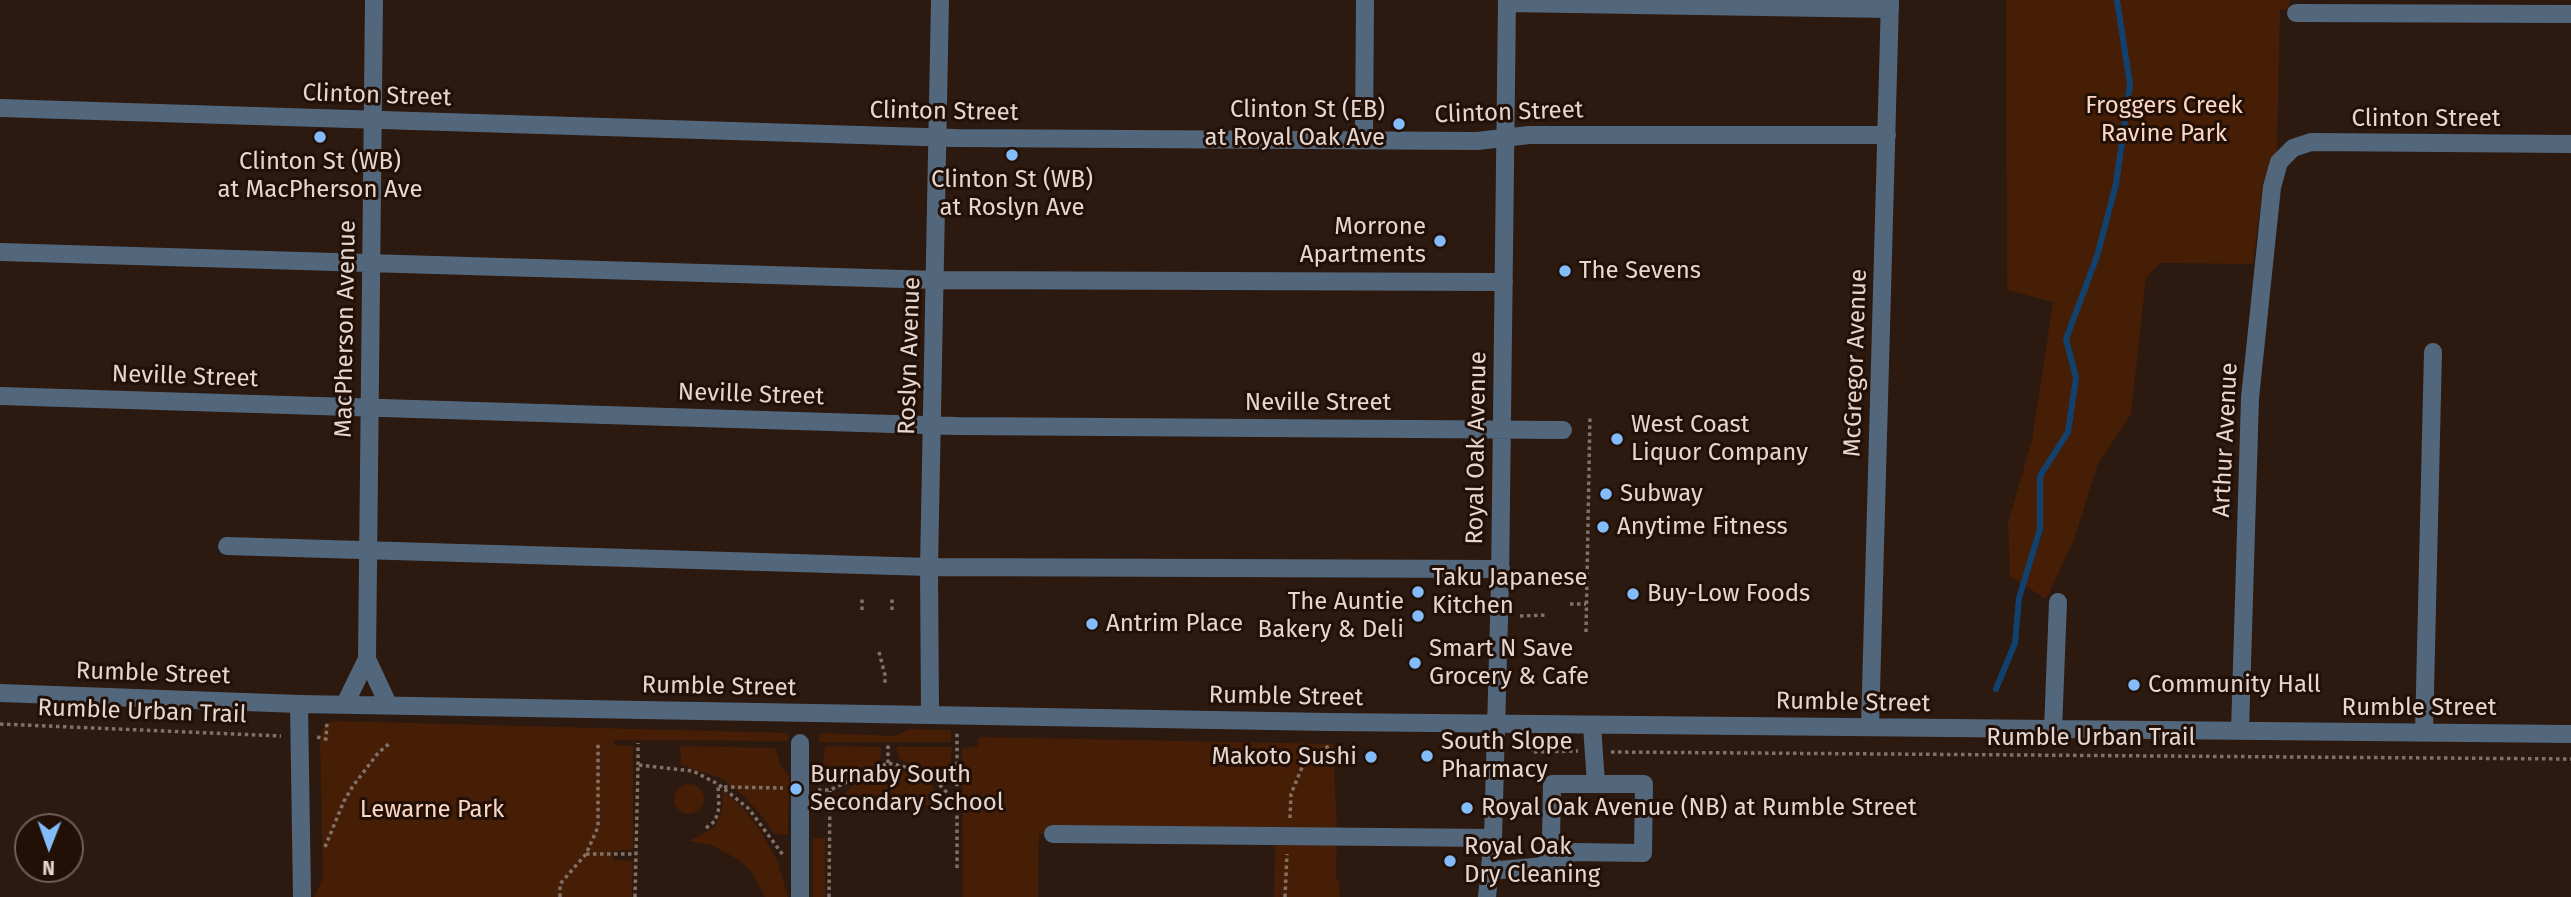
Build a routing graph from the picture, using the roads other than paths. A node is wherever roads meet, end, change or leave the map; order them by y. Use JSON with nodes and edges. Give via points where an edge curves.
{"nodes":[{"id":1,"x":374,"y":0,"type":"edge"},
{"id":2,"x":940,"y":0,"type":"edge"},
{"id":3,"x":1365,"y":0,"type":"edge"},
{"id":4,"x":1507,"y":1,"type":"edge"},
{"id":5,"x":1890,"y":5,"type":"edge"},
{"id":6,"x":2296,"y":13,"type":"dead end"},
{"id":7,"x":2571,"y":14,"type":"edge"},
{"id":8,"x":0,"y":108,"type":"edge"},
{"id":9,"x":373,"y":121,"type":"junction"},
{"id":10,"x":1886,"y":135,"type":"junction"},
{"id":11,"x":937,"y":137,"type":"junction"},
{"id":12,"x":1506,"y":137,"type":"junction"},
{"id":13,"x":1364,"y":139,"type":"junction"},
{"id":14,"x":2571,"y":144,"type":"edge"},
{"id":15,"x":2285,"y":155,"type":"joint"},
{"id":16,"x":0,"y":252,"type":"edge"},
{"id":17,"x":371,"y":264,"type":"junction"},
{"id":18,"x":937,"y":280,"type":"junction"},
{"id":19,"x":1504,"y":282,"type":"junction"},
{"id":20,"x":2433,"y":352,"type":"dead end"},
{"id":21,"x":0,"y":396,"type":"edge"},
{"id":22,"x":369,"y":407,"type":"junction"},
{"id":23,"x":933,"y":425,"type":"junction"},
{"id":24,"x":1502,"y":429,"type":"junction"},
{"id":25,"x":1563,"y":430,"type":"dead end"},
{"id":26,"x":227,"y":546,"type":"dead end"},
{"id":27,"x":368,"y":551,"type":"junction"},
{"id":28,"x":929,"y":567,"type":"junction"},
{"id":29,"x":1500,"y":569,"type":"junction"},
{"id":30,"x":2058,"y":602,"type":"dead end"},
{"id":31,"x":367,"y":659,"type":"junction"},
{"id":32,"x":0,"y":693,"type":"edge"},
{"id":33,"x":345,"y":704,"type":"junction"},
{"id":34,"x":388,"y":704,"type":"junction"},
{"id":35,"x":299,"y":705,"type":"junction"},
{"id":36,"x":930,"y":714,"type":"junction"},
{"id":37,"x":1496,"y":725,"type":"junction"},
{"id":38,"x":1591,"y":726,"type":"junction"},
{"id":39,"x":1870,"y":727,"type":"junction"},
{"id":40,"x":2053,"y":730,"type":"junction"},
{"id":41,"x":2240,"y":731,"type":"junction"},
{"id":42,"x":2424,"y":733,"type":"junction"},
{"id":43,"x":2571,"y":734,"type":"edge"},
{"id":44,"x":800,"y":743,"type":"dead end"},
{"id":45,"x":1596,"y":783,"type":"junction"},
{"id":46,"x":1053,"y":834,"type":"dead end"},
{"id":47,"x":1493,"y":838,"type":"junction"},
{"id":48,"x":1545,"y":866,"type":"junction"},
{"id":49,"x":1489,"y":872,"type":"junction"},
{"id":50,"x":302,"y":897,"type":"edge"},
{"id":51,"x":800,"y":897,"type":"edge"},
{"id":52,"x":1487,"y":897,"type":"edge"}],
"edges":[{"from":1,"to":9,"type":"street","name":"MacPherson Avenue"},
{"from":2,"to":11,"type":"street","name":"Roslyn Avenue"},
{"from":3,"to":13,"type":"street"},
{"from":4,"to":5,"type":"street"},
{"from":4,"to":12,"type":"street","name":"Royal Oak Avenue"},
{"from":5,"to":10,"type":"street","name":"McGregor Avenue"},
{"from":6,"to":7,"type":"street"},
{"from":8,"to":9,"type":"street","name":"Clinton Street"},
{"from":9,"to":11,"type":"street","name":"Clinton Street"},
{"from":9,"to":17,"type":"street","name":"MacPherson Avenue"},
{"from":10,"to":12,"type":"street","name":"Clinton Street"},
{"from":10,"to":39,"type":"street","name":"McGregor Avenue"},
{"from":11,"to":13,"type":"street","name":"Clinton Street"},
{"from":11,"to":18,"type":"street","name":"Roslyn Avenue"},
{"from":12,"to":13,"type":"street","name":"Clinton Street","via":[[1477,141]]},
{"from":12,"to":19,"type":"street","name":"Royal Oak Avenue"},
{"from":14,"to":15,"type":"street","name":"Clinton Street","via":[[2311,142]]},
{"from":15,"to":41,"type":"street","name":"Arthur Avenue","via":[[2272,187],[2250,398]]},
{"from":16,"to":17,"type":"street"},
{"from":17,"to":18,"type":"street"},
{"from":17,"to":22,"type":"street","name":"MacPherson Avenue"},
{"from":18,"to":19,"type":"street"},
{"from":18,"to":23,"type":"street","name":"Roslyn Avenue"},
{"from":19,"to":24,"type":"street","name":"Royal Oak Avenue"},
{"from":20,"to":42,"type":"street"},
{"from":21,"to":22,"type":"street","name":"Neville Street"},
{"from":22,"to":23,"type":"street","name":"Neville Street"},
{"from":22,"to":27,"type":"street","name":"MacPherson Avenue"},
{"from":23,"to":24,"type":"street","name":"Neville Street"},
{"from":23,"to":28,"type":"street","name":"Roslyn Avenue"},
{"from":24,"to":25,"type":"street","name":"Neville Street"},
{"from":24,"to":29,"type":"street","name":"Royal Oak Avenue"},
{"from":26,"to":27,"type":"street"},
{"from":27,"to":28,"type":"street"},
{"from":27,"to":31,"type":"street","name":"MacPherson Avenue"},
{"from":28,"to":29,"type":"street"},
{"from":28,"to":36,"type":"street","name":"Roslyn Avenue"},
{"from":29,"to":37,"type":"street","name":"Royal Oak Avenue"},
{"from":30,"to":40,"type":"street"},
{"from":31,"to":33,"type":"street","name":"MacPherson Avenue"},
{"from":31,"to":34,"type":"street","name":"MacPherson Avenue"},
{"from":32,"to":35,"type":"street","name":"Rumble Street"},
{"from":33,"to":34,"type":"street","name":"Rumble Street"},
{"from":33,"to":35,"type":"street","name":"Rumble Street"},
{"from":34,"to":36,"type":"street","name":"Rumble Street"},
{"from":35,"to":50,"type":"street"},
{"from":36,"to":37,"type":"street","name":"Rumble Street"},
{"from":37,"to":38,"type":"street","name":"Rumble Street"},
{"from":37,"to":47,"type":"street","name":"Royal Oak Avenue"},
{"from":38,"to":39,"type":"street","name":"Rumble Street"},
{"from":38,"to":45,"type":"street"},
{"from":39,"to":40,"type":"street","name":"Rumble Street"},
{"from":40,"to":41,"type":"street","name":"Rumble Street"},
{"from":41,"to":42,"type":"street","name":"Rumble Street"},
{"from":42,"to":43,"type":"street","name":"Rumble Street"},
{"from":44,"to":51,"type":"street"},
{"from":45,"to":48,"type":"street","via":[[1552,784],[1551,840]]},
{"from":45,"to":48,"type":"street","via":[[1644,784],[1643,853],[1574,852]]},
{"from":46,"to":47,"type":"street"},
{"from":47,"to":49,"type":"street","name":"Royal Oak Avenue"},
{"from":48,"to":49,"type":"street"},
{"from":49,"to":52,"type":"street","name":"Royal Oak Avenue"}]}
